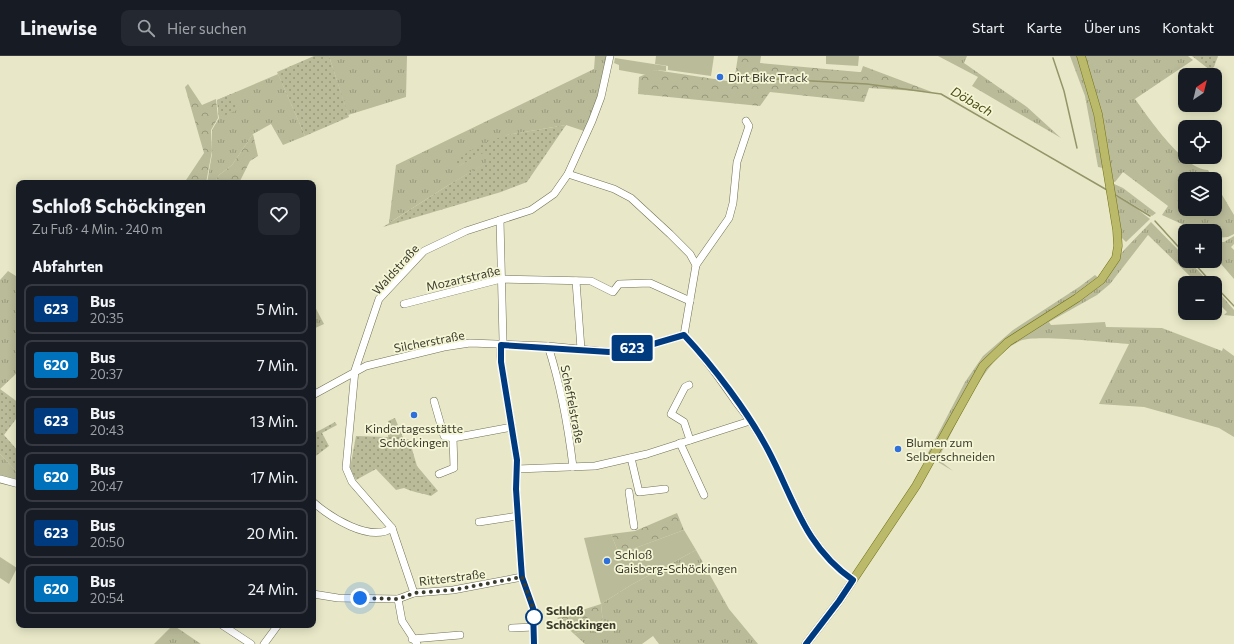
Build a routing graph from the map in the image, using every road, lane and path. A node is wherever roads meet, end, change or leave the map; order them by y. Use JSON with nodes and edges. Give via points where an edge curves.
{"nodes":[{"id":1,"x":610,"y":56,"type":"edge"},
{"id":2,"x":1081,"y":56,"type":"edge"},
{"id":3,"x":746,"y":121,"type":"dead end"},
{"id":4,"x":568,"y":174,"type":"junction"},
{"id":5,"x":500,"y":220,"type":"junction"},
{"id":6,"x":696,"y":265,"type":"junction"},
{"id":7,"x":501,"y":279,"type":"junction"},
{"id":8,"x":576,"y":281,"type":"junction"},
{"id":9,"x":690,"y":301,"type":"junction"},
{"id":10,"x":404,"y":304,"type":"dead end"},
{"id":11,"x":684,"y":335,"type":"junction"},
{"id":12,"x":502,"y":342,"type":"junction"},
{"id":13,"x":548,"y":346,"type":"junction"},
{"id":14,"x":581,"y":349,"type":"junction"},
{"id":15,"x":356,"y":370,"type":"junction"},
{"id":16,"x":689,"y":385,"type":"dead end"},
{"id":17,"x":316,"y":393,"type":"edge"},
{"id":18,"x":434,"y":401,"type":"dead end"},
{"id":19,"x":750,"y":421,"type":"junction"},
{"id":20,"x":512,"y":427,"type":"junction"},
{"id":21,"x":453,"y":438,"type":"junction"},
{"id":22,"x":690,"y":440,"type":"junction"},
{"id":23,"x":680,"y":443,"type":"junction"},
{"id":24,"x":632,"y":458,"type":"junction"},
{"id":25,"x":573,"y":467,"type":"junction"},
{"id":26,"x":517,"y":469,"type":"junction"},
{"id":27,"x":439,"y":474,"type":"dead end"},
{"id":28,"x":0,"y":479,"type":"edge"},
{"id":29,"x":16,"y":483,"type":"edge"},
{"id":30,"x":665,"y":488,"type":"dead end"},
{"id":31,"x":639,"y":492,"type":"junction"},
{"id":32,"x":704,"y":495,"type":"dead end"},
{"id":33,"x":316,"y":504,"type":"edge"},
{"id":34,"x":518,"y":516,"type":"junction"},
{"id":35,"x":479,"y":522,"type":"dead end"},
{"id":36,"x":634,"y":526,"type":"dead end"},
{"id":37,"x":392,"y":528,"type":"junction"},
{"id":38,"x":522,"y":577,"type":"junction"},
{"id":39,"x":853,"y":580,"type":"junction"},
{"id":40,"x":414,"y":593,"type":"junction"},
{"id":41,"x":316,"y":594,"type":"edge"},
{"id":42,"x":398,"y":599,"type":"junction"},
{"id":43,"x":534,"y":627,"type":"junction"},
{"id":44,"x":227,"y":628,"type":"edge"},
{"id":45,"x":276,"y":628,"type":"edge"},
{"id":46,"x":512,"y":628,"type":"dead end"},
{"id":47,"x":460,"y":635,"type":"dead end"},
{"id":48,"x":414,"y":641,"type":"edge"},
{"id":49,"x":251,"y":644,"type":"edge"},
{"id":50,"x":264,"y":644,"type":"edge"},
{"id":51,"x":534,"y":644,"type":"edge"},
{"id":52,"x":806,"y":644,"type":"edge"}],
"edges":[{"from":1,"to":4,"type":"street","name":"Waldstraße","via":[[601,97]]},
{"from":2,"to":39,"type":"main road","via":[[1097,110],[1112,197],[1118,246],[1114,262],[1107,273],[1090,289],[1017,336],[988,361],[975,378],[916,486]]},
{"from":3,"to":6,"type":"street","via":[[749,126],[737,162],[729,218]]},
{"from":4,"to":5,"type":"street","name":"Waldstraße","via":[[554,194],[543,203],[531,210]]},
{"from":4,"to":6,"type":"street","via":[[614,189],[631,198],[685,249]]},
{"from":5,"to":7,"type":"street"},
{"from":5,"to":15,"type":"street","name":"Waldstraße","via":[[439,242],[424,251],[411,264],[379,299]]},
{"from":6,"to":9,"type":"street"},
{"from":7,"to":8,"type":"street","name":"Mozartstraße"},
{"from":7,"to":10,"type":"street","name":"Mozartstraße"},
{"from":7,"to":12,"type":"street"},
{"from":8,"to":9,"type":"street","name":"Mozartstraße","via":[[591,281],[614,292],[619,284],[650,283]]},
{"from":8,"to":14,"type":"street"},
{"from":9,"to":11,"type":"street"},
{"from":11,"to":14,"type":"street","name":"Silcherstraße","via":[[643,347],[609,352]]},
{"from":11,"to":19,"type":"street","via":[[699,351]]},
{"from":12,"to":13,"type":"street","name":"Silcherstraße"},
{"from":12,"to":15,"type":"street","name":"Silcherstraße","via":[[444,347]]},
{"from":12,"to":20,"type":"street","via":[[501,362]]},
{"from":13,"to":14,"type":"street","name":"Silcherstraße"},
{"from":13,"to":25,"type":"street","name":"Scheffelstraße","via":[[568,422]]},
{"from":15,"to":17,"type":"street","name":"Silcherstraße"},
{"from":15,"to":37,"type":"street","name":"Waldstraße","via":[[346,468],[352,482]]},
{"from":16,"to":22,"type":"street","via":[[685,387],[671,414],[684,422]]},
{"from":18,"to":21,"type":"street","via":[[444,436]]},
{"from":19,"to":22,"type":"street"},
{"from":19,"to":39,"type":"street","via":[[768,450],[809,535],[828,560]]},
{"from":20,"to":21,"type":"street"},
{"from":20,"to":26,"type":"street"},
{"from":21,"to":27,"type":"street","via":[[454,468]]},
{"from":22,"to":23,"type":"street"},
{"from":23,"to":24,"type":"street"},
{"from":23,"to":32,"type":"street"},
{"from":24,"to":25,"type":"street","via":[[595,466]]},
{"from":24,"to":31,"type":"street"},
{"from":25,"to":26,"type":"street"},
{"from":26,"to":34,"type":"street"},
{"from":28,"to":29,"type":"street"},
{"from":30,"to":31,"type":"street"},
{"from":31,"to":36,"type":"street","via":[[628,492]]},
{"from":33,"to":37,"type":"street","via":[[360,530],[386,532]]},
{"from":34,"to":35,"type":"street"},
{"from":34,"to":38,"type":"street"},
{"from":37,"to":40,"type":"street","name":"Waldstraße"},
{"from":38,"to":40,"type":"street","name":"Ritterstraße","via":[[453,590]]},
{"from":38,"to":43,"type":"street","via":[[533,608]]},
{"from":39,"to":52,"type":"main road"},
{"from":40,"to":42,"type":"street","name":"Ritterstraße"},
{"from":41,"to":42,"type":"street","name":"Ritterstraße","via":[[338,598]]},
{"from":42,"to":48,"type":"street","via":[[402,621]]},
{"from":43,"to":46,"type":"street"},
{"from":43,"to":51,"type":"street"},
{"from":44,"to":49,"type":"street"},
{"from":45,"to":50,"type":"street"},
{"from":47,"to":48,"type":"street"}]}
